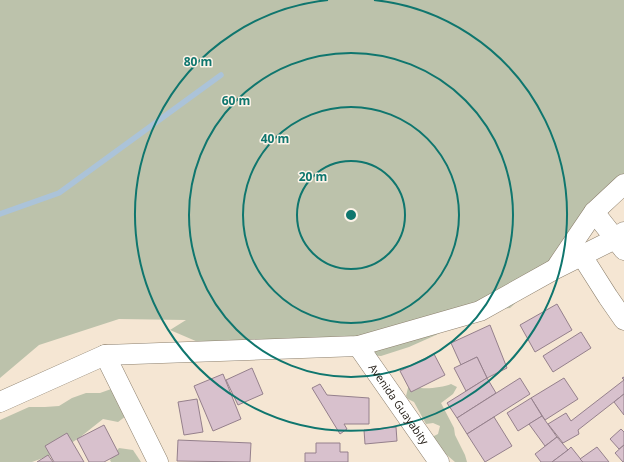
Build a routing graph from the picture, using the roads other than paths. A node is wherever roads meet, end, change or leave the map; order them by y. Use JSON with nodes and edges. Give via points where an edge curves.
{"nodes":[{"id":1,"x":624,"y":184,"type":"edge"},
{"id":2,"x":594,"y":212,"type":"junction"},
{"id":3,"x":621,"y":240,"type":"edge"},
{"id":4,"x":578,"y":249,"type":"junction"},
{"id":5,"x":624,"y":320,"type":"edge"},
{"id":6,"x":358,"y":346,"type":"junction"},
{"id":7,"x":105,"y":356,"type":"junction"},
{"id":8,"x":0,"y":402,"type":"edge"},
{"id":9,"x":158,"y":462,"type":"edge"},
{"id":10,"x":439,"y":462,"type":"edge"}],
"edges":[{"from":1,"to":2,"type":"street"},
{"from":2,"to":3,"type":"street"},
{"from":2,"to":4,"type":"street"},
{"from":3,"to":4,"type":"street"},
{"from":4,"to":5,"type":"street"},
{"from":4,"to":6,"type":"street","via":[[555,269],[480,311]]},
{"from":6,"to":7,"type":"street"},
{"from":6,"to":10,"type":"street","name":"Avenida Guayabity"},
{"from":7,"to":8,"type":"street"},
{"from":7,"to":9,"type":"street"}]}
